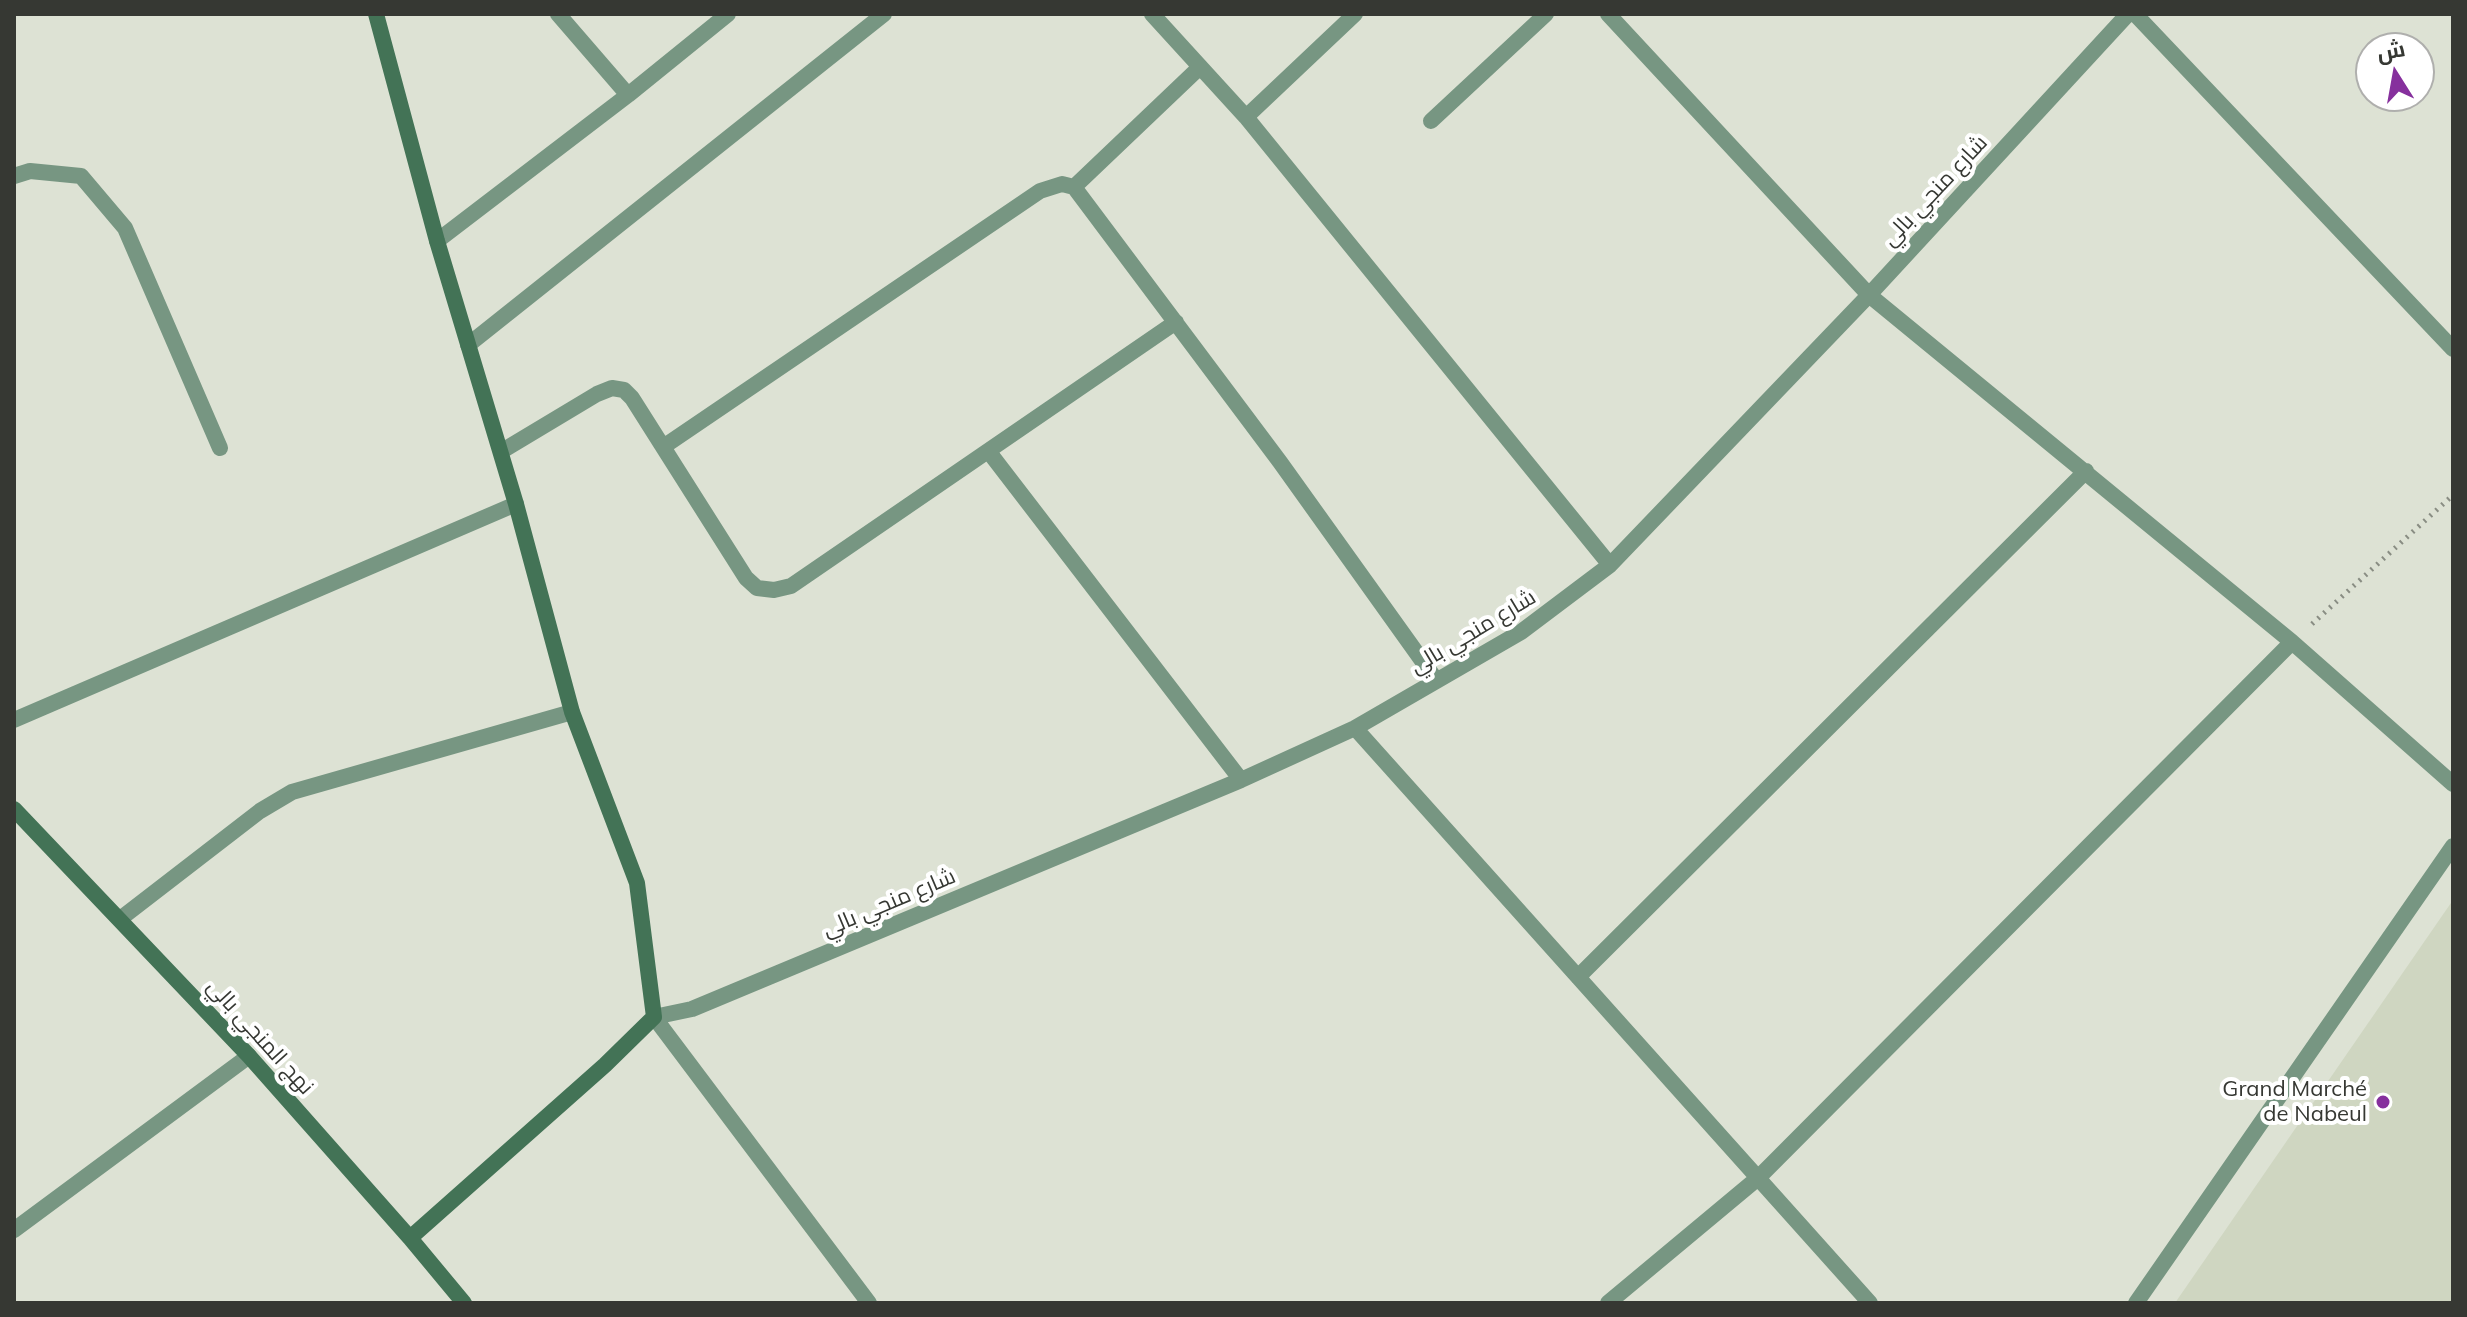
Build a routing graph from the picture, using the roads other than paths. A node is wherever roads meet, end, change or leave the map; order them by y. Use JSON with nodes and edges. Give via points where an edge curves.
{"nodes":[{"id":1,"x":376,"y":14,"type":"edge"},
{"id":2,"x":558,"y":14,"type":"edge"},
{"id":3,"x":728,"y":14,"type":"edge"},
{"id":4,"x":884,"y":14,"type":"edge"},
{"id":5,"x":1152,"y":14,"type":"edge"},
{"id":6,"x":1355,"y":14,"type":"edge"},
{"id":7,"x":1546,"y":14,"type":"edge"},
{"id":8,"x":2128,"y":14,"type":"edge"},
{"id":9,"x":2135,"y":14,"type":"edge"},
{"id":10,"x":1619,"y":17,"type":"edge"},
{"id":11,"x":1200,"y":67,"type":"junction"},
{"id":12,"x":628,"y":95,"type":"junction"},
{"id":13,"x":1246,"y":117,"type":"junction"},
{"id":14,"x":1431,"y":121,"type":"dead end"},
{"id":15,"x":14,"y":176,"type":"edge"},
{"id":16,"x":1074,"y":187,"type":"junction"},
{"id":17,"x":437,"y":241,"type":"junction"},
{"id":18,"x":1869,"y":295,"type":"junction"},
{"id":19,"x":1176,"y":322,"type":"junction"},
{"id":20,"x":468,"y":345,"type":"junction"},
{"id":21,"x":2453,"y":349,"type":"edge"},
{"id":22,"x":663,"y":447,"type":"junction"},
{"id":23,"x":220,"y":448,"type":"dead end"},
{"id":24,"x":502,"y":451,"type":"junction"},
{"id":25,"x":989,"y":452,"type":"junction"},
{"id":26,"x":2086,"y":471,"type":"junction"},
{"id":27,"x":516,"y":504,"type":"junction"},
{"id":28,"x":1610,"y":565,"type":"junction"},
{"id":29,"x":2292,"y":642,"type":"junction"},
{"id":30,"x":1436,"y":680,"type":"junction"},
{"id":31,"x":572,"y":712,"type":"junction"},
{"id":32,"x":14,"y":720,"type":"edge"},
{"id":33,"x":1355,"y":728,"type":"junction"},
{"id":34,"x":1241,"y":780,"type":"junction"},
{"id":35,"x":2453,"y":784,"type":"edge"},
{"id":36,"x":14,"y":809,"type":"edge"},
{"id":37,"x":2453,"y":846,"type":"edge"},
{"id":38,"x":120,"y":919,"type":"junction"},
{"id":39,"x":1578,"y":977,"type":"junction"},
{"id":40,"x":654,"y":1017,"type":"junction"},
{"id":41,"x":249,"y":1056,"type":"junction"},
{"id":42,"x":1758,"y":1178,"type":"junction"},
{"id":43,"x":14,"y":1230,"type":"edge"},
{"id":44,"x":410,"y":1238,"type":"junction"},
{"id":45,"x":464,"y":1303,"type":"edge"},
{"id":46,"x":869,"y":1303,"type":"edge"},
{"id":47,"x":1608,"y":1303,"type":"edge"},
{"id":48,"x":1870,"y":1303,"type":"edge"},
{"id":49,"x":2136,"y":1303,"type":"edge"}],
"edges":[{"from":1,"to":17,"type":"street"},
{"from":2,"to":12,"type":"street"},
{"from":3,"to":12,"type":"street"},
{"from":4,"to":20,"type":"street"},
{"from":5,"to":11,"type":"street"},
{"from":6,"to":13,"type":"street"},
{"from":7,"to":14,"type":"street"},
{"from":8,"to":18,"type":"street","name":"شارع منجي بالي"},
{"from":9,"to":21,"type":"street"},
{"from":10,"to":18,"type":"street"},
{"from":11,"to":13,"type":"street"},
{"from":11,"to":16,"type":"street"},
{"from":12,"to":17,"type":"street"},
{"from":13,"to":28,"type":"street"},
{"from":15,"to":23,"type":"street","via":[[30,171],[81,176],[125,228]]},
{"from":16,"to":19,"type":"street"},
{"from":16,"to":22,"type":"street","via":[[1062,184],[1040,191]]},
{"from":17,"to":20,"type":"street"},
{"from":18,"to":26,"type":"street"},
{"from":18,"to":28,"type":"street","name":"شارع منجي بالي"},
{"from":19,"to":25,"type":"street"},
{"from":19,"to":30,"type":"street"},
{"from":20,"to":24,"type":"street"},
{"from":22,"to":24,"type":"street","via":[[632,398],[612,388]]},
{"from":22,"to":25,"type":"street","via":[[746,578],[757,588],[774,590],[791,586]]},
{"from":24,"to":27,"type":"street"},
{"from":25,"to":34,"type":"street"},
{"from":26,"to":29,"type":"street"},
{"from":26,"to":39,"type":"street"},
{"from":27,"to":31,"type":"street"},
{"from":27,"to":32,"type":"street"},
{"from":28,"to":30,"type":"street","name":"شارع منجي بالي","via":[[1521,632]]},
{"from":29,"to":35,"type":"street"},
{"from":29,"to":42,"type":"street"},
{"from":30,"to":33,"type":"street","name":"شارع منجي بالي"},
{"from":31,"to":38,"type":"street","via":[[292,792]]},
{"from":31,"to":40,"type":"street","via":[[637,883]]},
{"from":33,"to":34,"type":"street","name":"شارع منجي بالي"},
{"from":33,"to":39,"type":"street"},
{"from":34,"to":40,"type":"street","name":"شارع منجي بالي","via":[[692,1009]]},
{"from":36,"to":38,"type":"street","name":"نهج المنجي بالي"},
{"from":37,"to":49,"type":"street"},
{"from":38,"to":41,"type":"street","name":"نهج المنجي بالي"},
{"from":39,"to":42,"type":"street"},
{"from":40,"to":44,"type":"street"},
{"from":40,"to":46,"type":"street"},
{"from":41,"to":43,"type":"street"},
{"from":41,"to":44,"type":"street","name":"نهج المنجي بالي"},
{"from":42,"to":47,"type":"street"},
{"from":42,"to":48,"type":"street"},
{"from":44,"to":45,"type":"street","name":"نهج المنجي بالي"}]}
